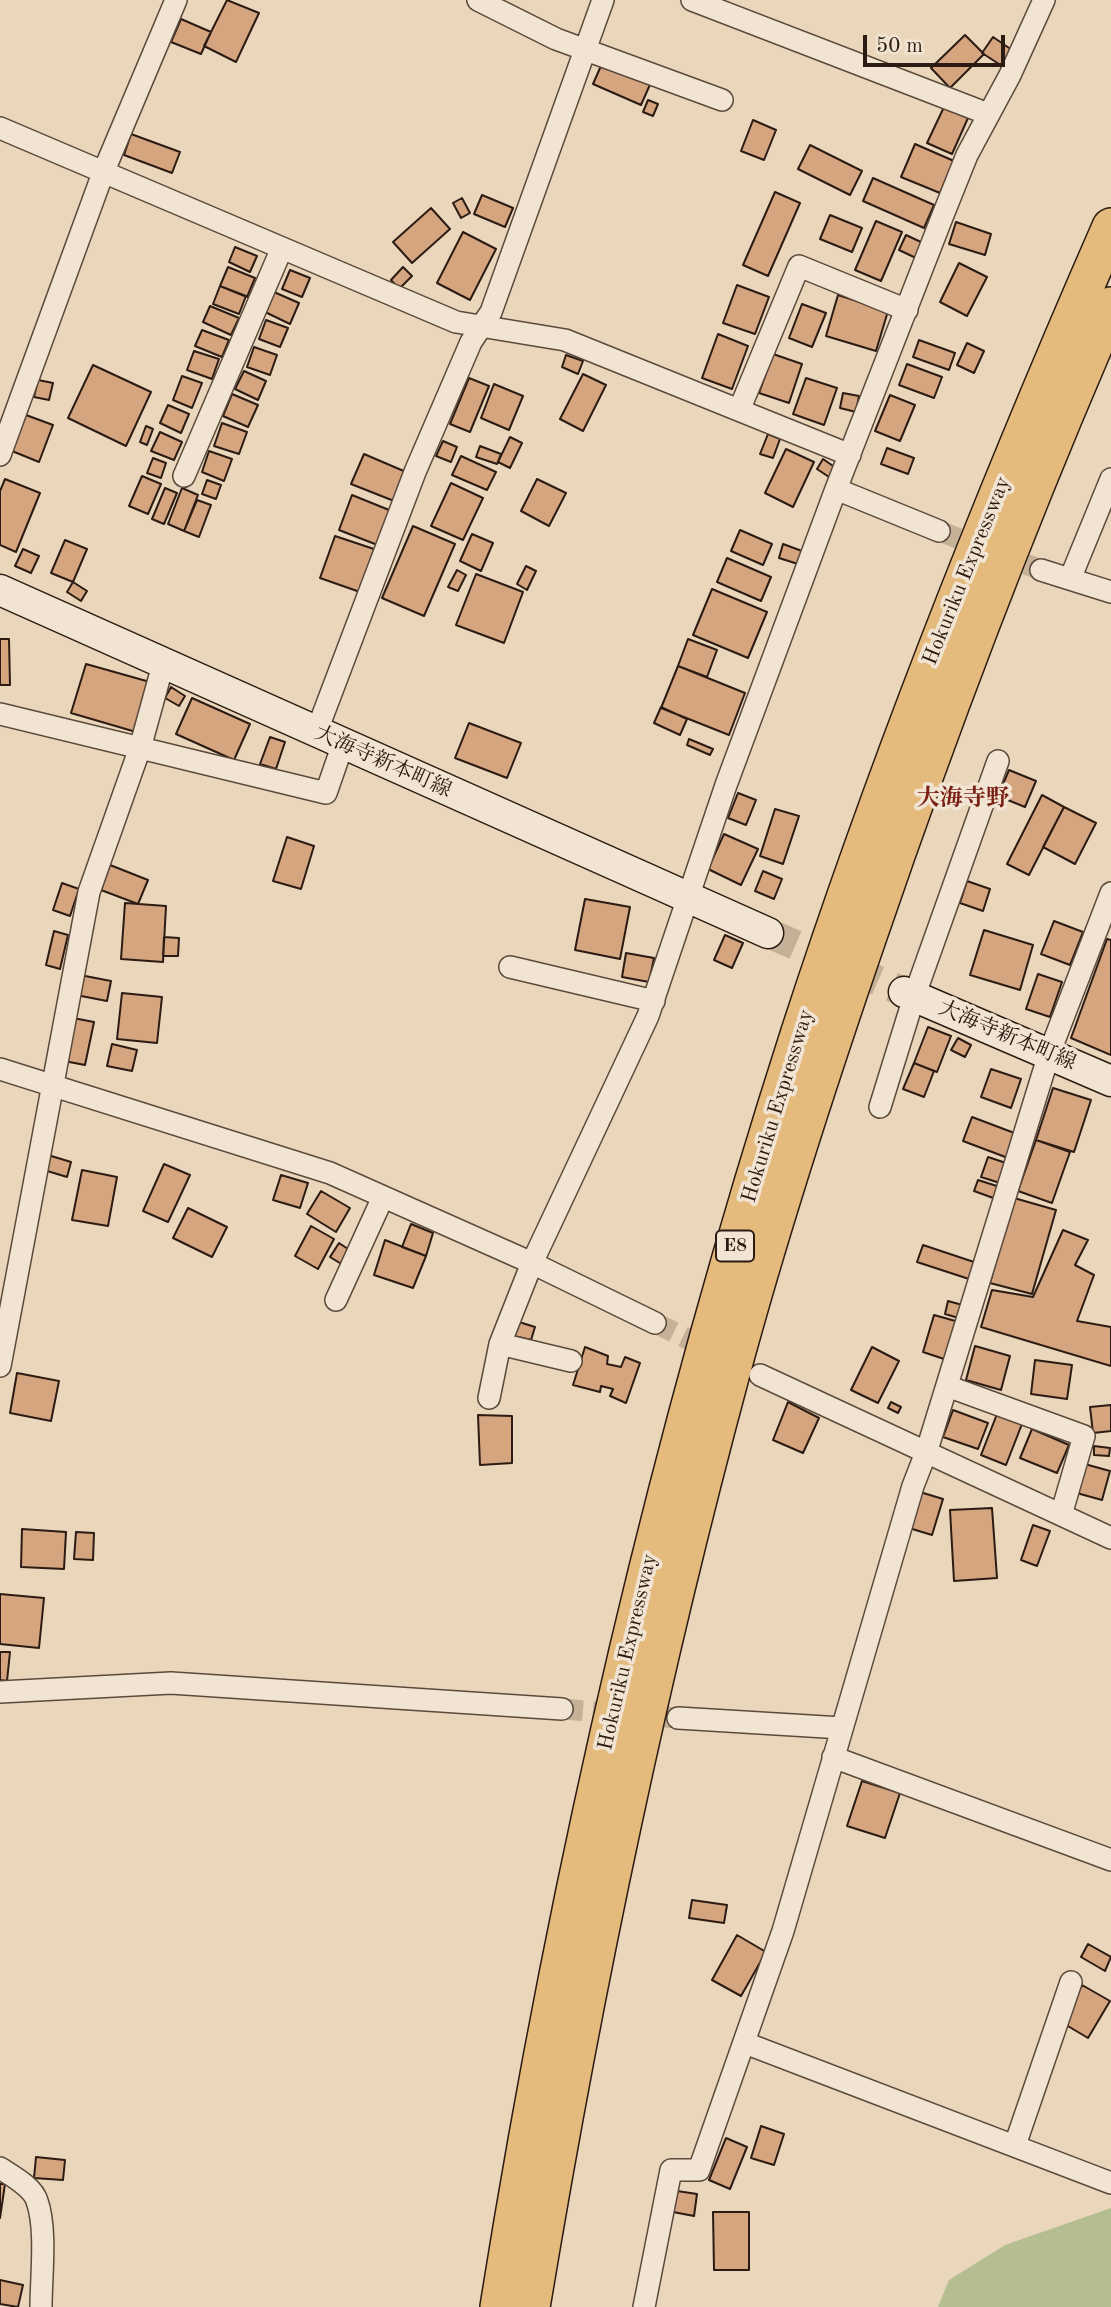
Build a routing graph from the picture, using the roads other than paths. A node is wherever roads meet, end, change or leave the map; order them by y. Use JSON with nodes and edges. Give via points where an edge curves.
{"nodes":[{"id":1,"x":176,"y":0,"type":"edge"},
{"id":2,"x":478,"y":0,"type":"edge"},
{"id":3,"x":603,"y":0,"type":"edge"},
{"id":4,"x":692,"y":0,"type":"edge"},
{"id":5,"x":1044,"y":0,"type":"edge"},
{"id":6,"x":585,"y":49,"type":"junction"},
{"id":7,"x":722,"y":100,"type":"dead end"},
{"id":8,"x":988,"y":114,"type":"junction"},
{"id":9,"x":0,"y":128,"type":"edge"},
{"id":10,"x":103,"y":173,"type":"junction"},
{"id":11,"x":1111,"y":227,"type":"edge"},
{"id":12,"x":282,"y":248,"type":"junction"},
{"id":13,"x":1111,"y":306,"type":"edge"},
{"id":14,"x":907,"y":310,"type":"junction"},
{"id":15,"x":481,"y":326,"type":"junction"},
{"id":16,"x":740,"y":408,"type":"junction"},
{"id":17,"x":0,"y":455,"type":"edge"},
{"id":18,"x":850,"y":455,"type":"junction"},
{"id":19,"x":184,"y":477,"type":"dead end"},
{"id":20,"x":1111,"y":479,"type":"edge"},
{"id":21,"x":836,"y":489,"type":"junction"},
{"id":22,"x":939,"y":531,"type":"tunnel mouth"},
{"id":23,"x":1041,"y":570,"type":"tunnel mouth"},
{"id":24,"x":1070,"y":579,"type":"junction"},
{"id":25,"x":0,"y":590,"type":"edge"},
{"id":26,"x":1111,"y":592,"type":"edge"},
{"id":27,"x":164,"y":661,"type":"junction"},
{"id":28,"x":0,"y":714,"type":"edge"},
{"id":29,"x":330,"y":739,"type":"junction"},
{"id":30,"x":140,"y":748,"type":"junction"},
{"id":31,"x":998,"y":761,"type":"dead end"},
{"id":32,"x":1111,"y":893,"type":"edge"},
{"id":33,"x":687,"y":895,"type":"junction"},
{"id":34,"x":768,"y":933,"type":"tunnel mouth"},
{"id":35,"x":510,"y":967,"type":"dead end"},
{"id":36,"x":909,"y":995,"type":"junction"},
{"id":37,"x":654,"y":1001,"type":"junction"},
{"id":38,"x":1049,"y":1054,"type":"junction"},
{"id":39,"x":0,"y":1069,"type":"edge"},
{"id":40,"x":1111,"y":1081,"type":"edge"},
{"id":41,"x":52,"y":1085,"type":"junction"},
{"id":42,"x":880,"y":1107,"type":"dead end"},
{"id":43,"x":383,"y":1197,"type":"junction"},
{"id":44,"x":532,"y":1263,"type":"junction"},
{"id":45,"x":336,"y":1300,"type":"dead end"},
{"id":46,"x":655,"y":1323,"type":"tunnel mouth"},
{"id":47,"x":500,"y":1345,"type":"junction"},
{"id":48,"x":571,"y":1362,"type":"dead end"},
{"id":49,"x":0,"y":1366,"type":"edge"},
{"id":50,"x":760,"y":1375,"type":"dead end"},
{"id":51,"x":947,"y":1386,"type":"junction"},
{"id":52,"x":489,"y":1398,"type":"dead end"},
{"id":53,"x":927,"y":1450,"type":"junction"},
{"id":54,"x":1061,"y":1514,"type":"junction"},
{"id":55,"x":1111,"y":1538,"type":"edge"},
{"id":56,"x":0,"y":1692,"type":"edge"},
{"id":57,"x":562,"y":1709,"type":"tunnel mouth"},
{"id":58,"x":678,"y":1718,"type":"tunnel mouth"},
{"id":59,"x":842,"y":1728,"type":"junction"},
{"id":60,"x":834,"y":1757,"type":"junction"},
{"id":61,"x":1111,"y":1860,"type":"edge"},
{"id":62,"x":1071,"y":1982,"type":"dead end"},
{"id":63,"x":745,"y":2043,"type":"junction"},
{"id":64,"x":1015,"y":2146,"type":"junction"},
{"id":65,"x":0,"y":2168,"type":"edge"},
{"id":66,"x":1111,"y":2183,"type":"edge"},
{"id":67,"x":41,"y":2307,"type":"edge"},
{"id":68,"x":499,"y":2307,"type":"edge"},
{"id":69,"x":531,"y":2307,"type":"edge"},
{"id":70,"x":644,"y":2307,"type":"edge"}],
"edges":[{"from":1,"to":10,"type":"street"},
{"from":2,"to":6,"type":"street","via":[[556,40]]},
{"from":3,"to":6,"type":"street"},
{"from":4,"to":8,"type":"street"},
{"from":5,"to":8,"type":"street"},
{"from":6,"to":7,"type":"street"},
{"from":6,"to":15,"type":"street","via":[[491,312]]},
{"from":8,"to":14,"type":"street","via":[[967,155]]},
{"from":9,"to":10,"type":"street"},
{"from":10,"to":12,"type":"street"},
{"from":10,"to":17,"type":"street"},
{"from":11,"to":68,"type":"highway","name":"Hokuriku Expressway","number":"E8","via":[[1002,483],[913,709],[805,1017],[749,1196],[657,1531],[611,1723],[539,2076]]},
{"from":12,"to":15,"type":"street","via":[[456,322]]},
{"from":12,"to":19,"type":"street"},
{"from":13,"to":69,"type":"highway","name":"Hokuriku Expressway","number":"E8","via":[[1007,551],[941,724],[829,1050],[732,1371],[612,1871]]},
{"from":14,"to":16,"type":"street","via":[[799,267]]},
{"from":14,"to":18,"type":"street"},
{"from":15,"to":16,"type":"street","via":[[565,340]]},
{"from":15,"to":29,"type":"street","via":[[415,472]]},
{"from":16,"to":18,"type":"street"},
{"from":18,"to":21,"type":"street"},
{"from":20,"to":24,"type":"street"},
{"from":21,"to":22,"type":"street"},
{"from":21,"to":33,"type":"street"},
{"from":23,"to":24,"type":"street"},
{"from":24,"to":26,"type":"street"},
{"from":25,"to":27,"type":"main road","name":"大海寺新本町線"},
{"from":27,"to":29,"type":"main road","name":"大海寺新本町線"},
{"from":27,"to":30,"type":"street"},
{"from":28,"to":30,"type":"street"},
{"from":29,"to":30,"type":"street","via":[[326,793]]},
{"from":29,"to":33,"type":"main road","name":"大海寺新本町線"},
{"from":30,"to":41,"type":"street","via":[[89,892]]},
{"from":31,"to":36,"type":"street"},
{"from":32,"to":38,"type":"street"},
{"from":33,"to":34,"type":"main road","name":"大海寺新本町線"},
{"from":33,"to":37,"type":"street"},
{"from":35,"to":37,"type":"street"},
{"from":36,"to":38,"type":"main road","name":"大海寺新本町線"},
{"from":36,"to":42,"type":"street"},
{"from":37,"to":44,"type":"street"},
{"from":38,"to":40,"type":"main road","name":"大海寺新本町線"},
{"from":38,"to":51,"type":"street"},
{"from":39,"to":41,"type":"street"},
{"from":41,"to":43,"type":"street","via":[[330,1173]]},
{"from":41,"to":49,"type":"street"},
{"from":43,"to":44,"type":"street"},
{"from":43,"to":45,"type":"street"},
{"from":44,"to":46,"type":"street"},
{"from":44,"to":47,"type":"street"},
{"from":47,"to":48,"type":"street"},
{"from":47,"to":52,"type":"street"},
{"from":50,"to":53,"type":"street"},
{"from":51,"to":53,"type":"street"},
{"from":51,"to":54,"type":"street","via":[[1084,1436]]},
{"from":53,"to":54,"type":"street"},
{"from":53,"to":59,"type":"street"},
{"from":54,"to":55,"type":"street"},
{"from":56,"to":57,"type":"street","via":[[171,1683]]},
{"from":58,"to":59,"type":"street"},
{"from":59,"to":60,"type":"street"},
{"from":60,"to":61,"type":"street"},
{"from":60,"to":63,"type":"street"},
{"from":62,"to":64,"type":"street"},
{"from":63,"to":64,"type":"street"},
{"from":63,"to":70,"type":"street","via":[[699,2170],[671,2170]]},
{"from":64,"to":66,"type":"street"},
{"from":65,"to":67,"type":"street","via":[[37,2199],[42,2238]]}]}
